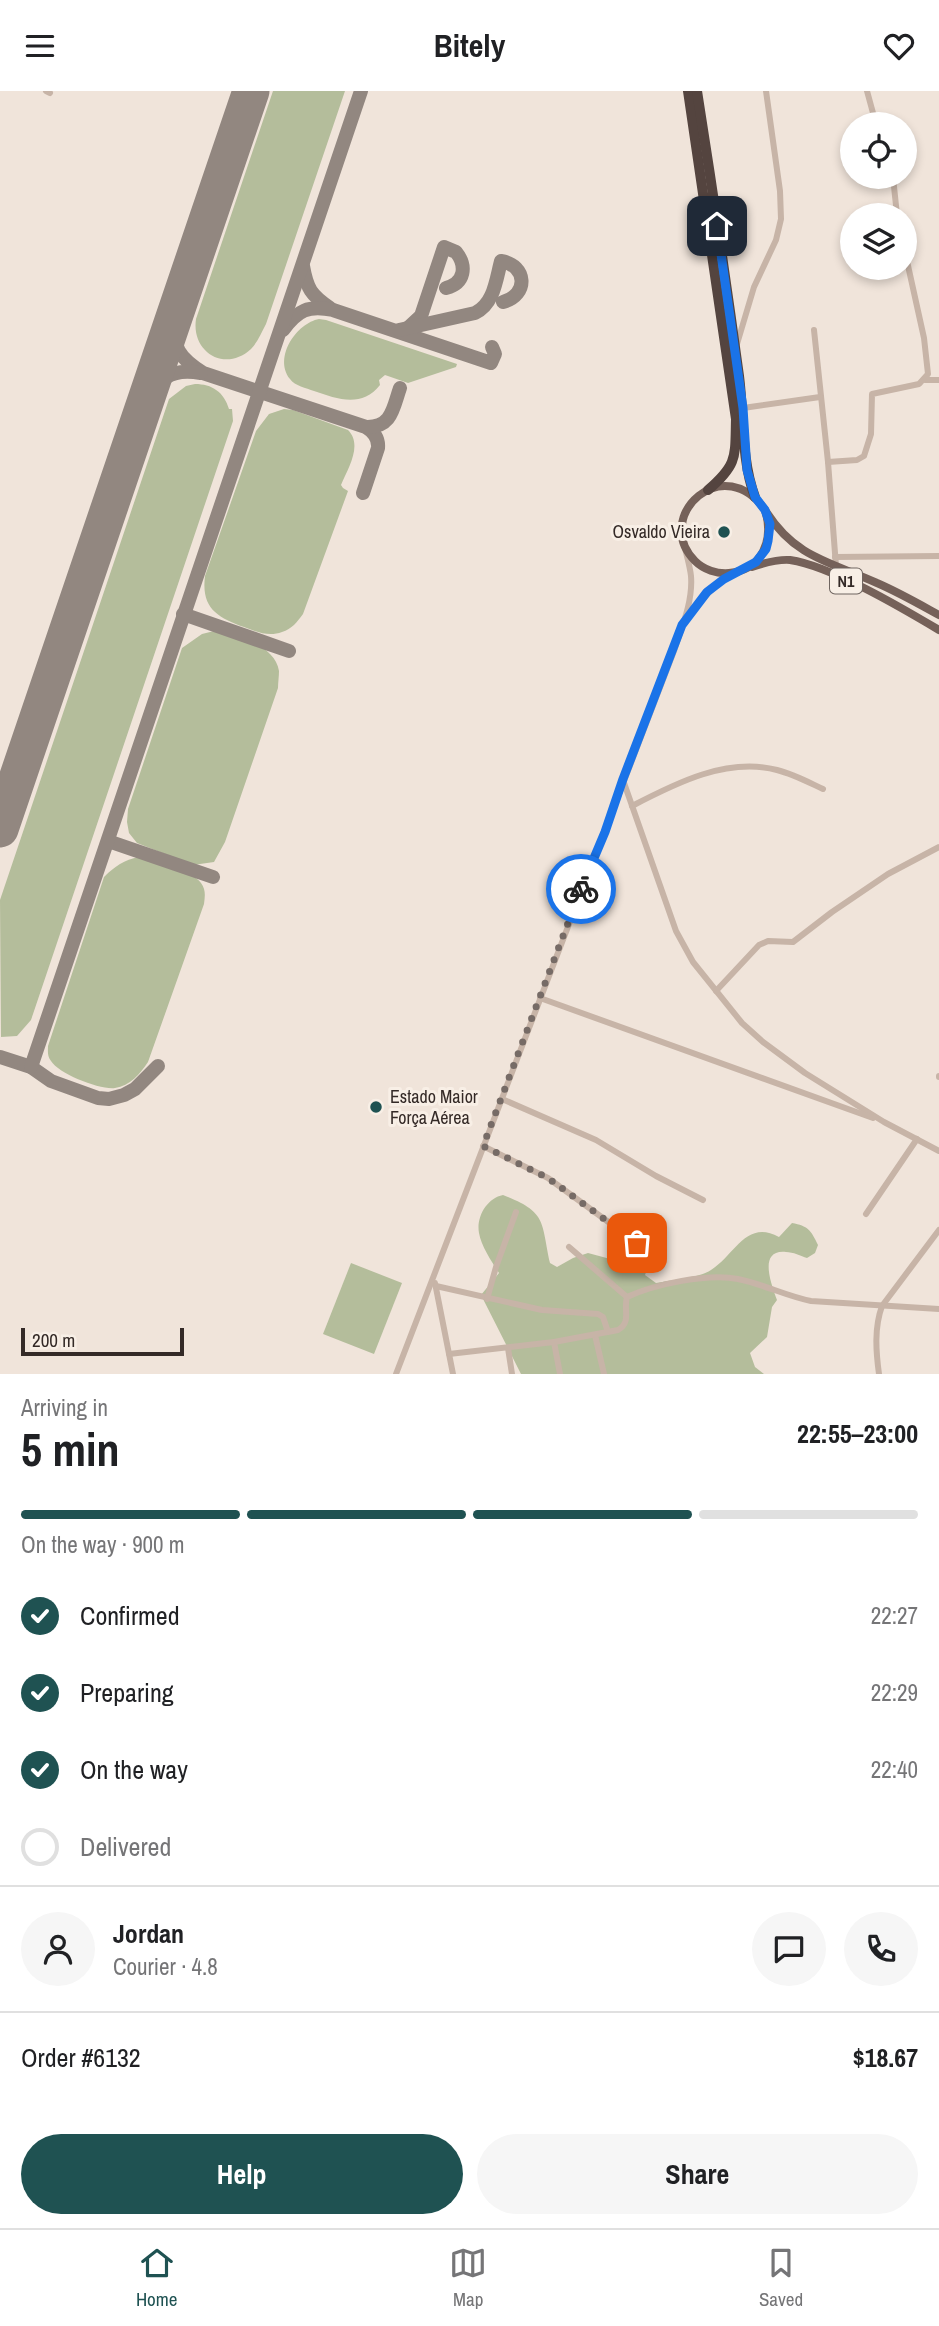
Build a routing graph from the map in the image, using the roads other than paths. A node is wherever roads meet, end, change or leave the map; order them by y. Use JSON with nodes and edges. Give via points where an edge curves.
{"nodes":[{"id":1,"x":688,"y":91,"type":"edge"},
{"id":2,"x":696,"y":91,"type":"edge"},
{"id":3,"x":766,"y":91,"type":"edge"},
{"id":4,"x":867,"y":91,"type":"edge"},
{"id":5,"x":873,"y":112,"type":"edge"},
{"id":6,"x":911,"y":280,"type":"edge"},
{"id":7,"x":814,"y":330,"type":"dead end"},
{"id":8,"x":735,"y":349,"type":"junction"},
{"id":9,"x":925,"y":380,"type":"junction"},
{"id":10,"x":939,"y":380,"type":"edge"},
{"id":11,"x":820,"y":397,"type":"junction"},
{"id":12,"x":743,"y":408,"type":"junction"},
{"id":13,"x":828,"y":462,"type":"junction"},
{"id":14,"x":708,"y":490,"type":"junction"},
{"id":15,"x":755,"y":497,"type":"junction"},
{"id":16,"x":765,"y":510,"type":"junction"},
{"id":17,"x":685,"y":546,"type":"junction"},
{"id":18,"x":939,"y":556,"type":"edge"},
{"id":19,"x":836,"y":561,"type":"junction"},
{"id":20,"x":741,"y":570,"type":"junction"},
{"id":21,"x":939,"y":615,"type":"edge"},
{"id":22,"x":682,"y":625,"type":"junction"},
{"id":23,"x":939,"y":630,"type":"edge"},
{"id":24,"x":623,"y":779,"type":"junction"},
{"id":25,"x":823,"y":789,"type":"dead end"},
{"id":26,"x":632,"y":806,"type":"junction"},
{"id":27,"x":939,"y":847,"type":"edge"},
{"id":28,"x":716,"y":991,"type":"junction"},
{"id":29,"x":540,"y":998,"type":"junction"},
{"id":30,"x":502,"y":1099,"type":"junction"},
{"id":31,"x":884,"y":1122,"type":"junction"},
{"id":32,"x":918,"y":1139,"type":"junction"},
{"id":33,"x":483,"y":1146,"type":"junction"},
{"id":34,"x":939,"y":1151,"type":"edge"},
{"id":35,"x":703,"y":1201,"type":"dead end"},
{"id":36,"x":516,"y":1212,"type":"dead end"},
{"id":37,"x":866,"y":1214,"type":"dead end"},
{"id":38,"x":939,"y":1230,"type":"edge"},
{"id":39,"x":569,"y":1247,"type":"dead end"},
{"id":40,"x":655,"y":1256,"type":"dead end"},
{"id":41,"x":433,"y":1278,"type":"junction"},
{"id":42,"x":436,"y":1286,"type":"junction"},
{"id":43,"x":627,"y":1297,"type":"junction"},
{"id":44,"x":487,"y":1299,"type":"junction"},
{"id":45,"x":882,"y":1306,"type":"junction"},
{"id":46,"x":939,"y":1309,"type":"edge"},
{"id":47,"x":608,"y":1332,"type":"junction"},
{"id":48,"x":595,"y":1335,"type":"junction"},
{"id":49,"x":554,"y":1342,"type":"junction"},
{"id":50,"x":508,"y":1347,"type":"junction"},
{"id":51,"x":449,"y":1354,"type":"junction"},
{"id":52,"x":396,"y":1374,"type":"edge"},
{"id":53,"x":453,"y":1374,"type":"edge"},
{"id":54,"x":512,"y":1374,"type":"edge"},
{"id":55,"x":560,"y":1374,"type":"edge"},
{"id":56,"x":604,"y":1374,"type":"edge"},
{"id":57,"x":879,"y":1374,"type":"edge"}],
"edges":[{"from":1,"to":14,"type":"highway","via":[[736,419],[730,466]]},
{"from":2,"to":8,"type":"highway"},
{"from":3,"to":8,"type":"street","via":[[780,219]]},
{"from":4,"to":5,"type":"street"},
{"from":6,"to":9,"type":"street","via":[[928,363]]},
{"from":7,"to":11,"type":"street"},
{"from":8,"to":12,"type":"highway"},
{"from":9,"to":10,"type":"street"},
{"from":9,"to":13,"type":"street","via":[[872,394],[871,434],[864,456]]},
{"from":11,"to":12,"type":"street"},
{"from":11,"to":13,"type":"street"},
{"from":12,"to":15,"type":"highway","via":[[747,470]]},
{"from":13,"to":19,"type":"street"},
{"from":14,"to":15,"type":"main road","via":[[730,486]]},
{"from":14,"to":17,"type":"main road","via":[[693,501],[684,517]]},
{"from":15,"to":16,"type":"main road"},
{"from":16,"to":19,"type":"main road","number":"N1","via":[[800,550]]},
{"from":16,"to":20,"type":"main road","via":[[770,524],[766,549],[756,562]]},
{"from":17,"to":20,"type":"main road","via":[[692,558],[711,571]]},
{"from":17,"to":22,"type":"street","via":[[691,588]]},
{"from":18,"to":19,"type":"street"},
{"from":19,"to":21,"type":"main road","number":"N1"},
{"from":20,"to":22,"type":"street","via":[[707,592]]},
{"from":20,"to":23,"type":"main road","number":"N1","via":[[777,560],[802,563]]},
{"from":22,"to":24,"type":"street"},
{"from":24,"to":26,"type":"street"},
{"from":24,"to":29,"type":"street"},
{"from":25,"to":26,"type":"street","via":[[775,769],[726,768],[663,789]]},
{"from":26,"to":28,"type":"street","via":[[676,931]]},
{"from":27,"to":28,"type":"street","via":[[888,874],[793,941],[764,942]]},
{"from":28,"to":31,"type":"street","via":[[763,1042]]},
{"from":29,"to":30,"type":"street"},
{"from":29,"to":31,"type":"street"},
{"from":30,"to":33,"type":"street"},
{"from":30,"to":35,"type":"street","via":[[606,1144]]},
{"from":31,"to":32,"type":"street"},
{"from":32,"to":34,"type":"street"},
{"from":32,"to":37,"type":"street"},
{"from":33,"to":40,"type":"street","via":[[548,1178]]},
{"from":33,"to":41,"type":"street"},
{"from":36,"to":44,"type":"street"},
{"from":38,"to":45,"type":"street"},
{"from":39,"to":43,"type":"street"},
{"from":41,"to":42,"type":"street"},
{"from":41,"to":52,"type":"street"},
{"from":42,"to":44,"type":"street"},
{"from":42,"to":51,"type":"street"},
{"from":43,"to":45,"type":"street","via":[[691,1279],[725,1277],[793,1298]]},
{"from":43,"to":47,"type":"street","via":[[626,1324]]},
{"from":44,"to":47,"type":"street","via":[[542,1310],[598,1314]]},
{"from":45,"to":46,"type":"street"},
{"from":45,"to":57,"type":"street","via":[[878,1316]]},
{"from":47,"to":48,"type":"street"},
{"from":48,"to":49,"type":"street"},
{"from":48,"to":56,"type":"street"},
{"from":49,"to":50,"type":"street"},
{"from":49,"to":55,"type":"street"},
{"from":50,"to":51,"type":"street"},
{"from":50,"to":54,"type":"street"},
{"from":51,"to":53,"type":"street"}]}
